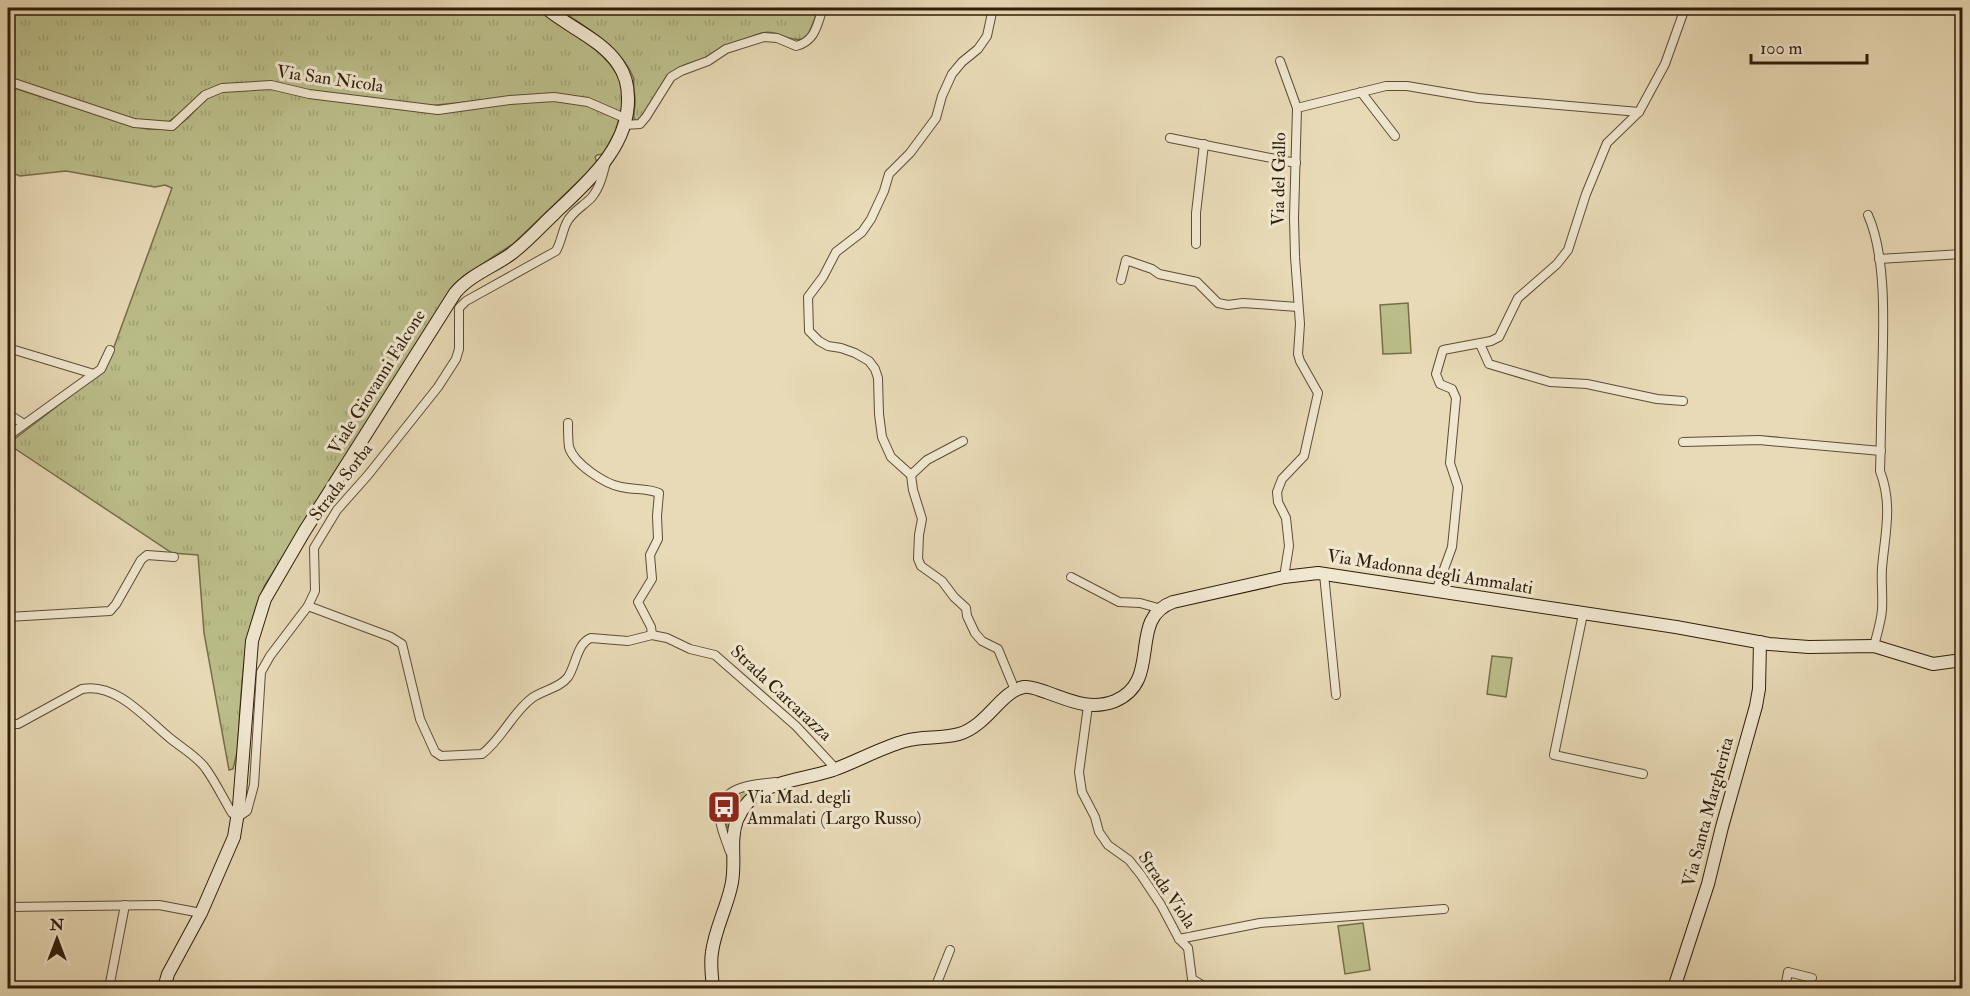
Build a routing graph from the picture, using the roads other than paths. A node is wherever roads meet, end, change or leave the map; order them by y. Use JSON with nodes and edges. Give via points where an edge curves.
{"nodes":[{"id":1,"x":546,"y":8,"type":"edge"},
{"id":2,"x":823,"y":8,"type":"edge"},
{"id":3,"x":993,"y":8,"type":"edge"},
{"id":4,"x":1685,"y":8,"type":"edge"},
{"id":5,"x":1280,"y":61,"type":"dead end"},
{"id":6,"x":8,"y":81,"type":"edge"},
{"id":7,"x":1361,"y":92,"type":"junction"},
{"id":8,"x":1298,"y":108,"type":"junction"},
{"id":9,"x":1639,"y":112,"type":"junction"},
{"id":10,"x":626,"y":122,"type":"junction"},
{"id":11,"x":1395,"y":136,"type":"dead end"},
{"id":12,"x":1170,"y":138,"type":"dead end"},
{"id":13,"x":1204,"y":144,"type":"junction"},
{"id":14,"x":607,"y":159,"type":"junction"},
{"id":15,"x":1296,"y":163,"type":"junction"},
{"id":16,"x":1868,"y":215,"type":"dead end"},
{"id":17,"x":1196,"y":244,"type":"dead end"},
{"id":18,"x":1962,"y":254,"type":"edge"},
{"id":19,"x":1879,"y":259,"type":"junction"},
{"id":20,"x":1121,"y":279,"type":"dead end"},
{"id":21,"x":1298,"y":307,"type":"junction"},
{"id":22,"x":1480,"y":344,"type":"junction"},
{"id":23,"x":8,"y":348,"type":"edge"},
{"id":24,"x":110,"y":350,"type":"dead end"},
{"id":25,"x":94,"y":374,"type":"junction"},
{"id":26,"x":1683,"y":401,"type":"dead end"},
{"id":27,"x":8,"y":414,"type":"edge"},
{"id":28,"x":568,"y":423,"type":"dead end"},
{"id":29,"x":24,"y":424,"type":"junction"},
{"id":30,"x":8,"y":436,"type":"edge"},
{"id":31,"x":963,"y":441,"type":"dead end"},
{"id":32,"x":1683,"y":442,"type":"dead end"},
{"id":33,"x":1881,"y":451,"type":"junction"},
{"id":34,"x":911,"y":476,"type":"junction"},
{"id":35,"x":174,"y":557,"type":"dead end"},
{"id":36,"x":1324,"y":574,"type":"junction"},
{"id":37,"x":1071,"y":577,"type":"dead end"},
{"id":38,"x":1284,"y":577,"type":"junction"},
{"id":39,"x":1436,"y":591,"type":"junction"},
{"id":40,"x":308,"y":606,"type":"junction"},
{"id":41,"x":1158,"y":608,"type":"junction"},
{"id":42,"x":1583,"y":614,"type":"junction"},
{"id":43,"x":8,"y":617,"type":"edge"},
{"id":44,"x":652,"y":635,"type":"junction"},
{"id":45,"x":1760,"y":642,"type":"junction"},
{"id":46,"x":1874,"y":646,"type":"junction"},
{"id":47,"x":1962,"y":660,"type":"edge"},
{"id":48,"x":1015,"y":690,"type":"junction"},
{"id":49,"x":1336,"y":695,"type":"dead end"},
{"id":50,"x":1088,"y":706,"type":"junction"},
{"id":51,"x":8,"y":724,"type":"edge"},
{"id":52,"x":836,"y":769,"type":"junction"},
{"id":53,"x":1643,"y":774,"type":"dead end"},
{"id":54,"x":787,"y":781,"type":"junction"},
{"id":55,"x":238,"y":817,"type":"junction"},
{"id":56,"x":733,"y":864,"type":"junction"},
{"id":57,"x":125,"y":905,"type":"junction"},
{"id":58,"x":8,"y":908,"type":"edge"},
{"id":59,"x":1444,"y":909,"type":"dead end"},
{"id":60,"x":201,"y":913,"type":"junction"},
{"id":61,"x":1179,"y":939,"type":"junction"},
{"id":62,"x":950,"y":950,"type":"dead end"},
{"id":63,"x":1812,"y":978,"type":"dead end"},
{"id":64,"x":109,"y":988,"type":"edge"},
{"id":65,"x":164,"y":988,"type":"edge"},
{"id":66,"x":713,"y":988,"type":"edge"},
{"id":67,"x":935,"y":988,"type":"edge"},
{"id":68,"x":1208,"y":988,"type":"edge"},
{"id":69,"x":1675,"y":988,"type":"edge"},
{"id":70,"x":1785,"y":988,"type":"edge"}],
"edges":[{"from":1,"to":10,"type":"street","via":[[617,62],[627,84]]},
{"from":2,"to":10,"type":"street","via":[[808,42],[796,46],[764,37],[726,49],[671,77],[640,124]]},
{"from":3,"to":34,"type":"street","via":[[987,36],[952,74],[936,118],[889,174],[862,232],[836,252],[808,297],[809,331],[828,346],[869,361],[875,369],[879,378],[882,437],[891,457]]},
{"from":4,"to":9,"type":"street","via":[[1665,64]]},
{"from":5,"to":8,"type":"street"},
{"from":6,"to":10,"type":"street","name":"Via San Nicola","via":[[151,126],[172,126],[205,95],[222,88],[271,85],[309,94],[438,110],[554,97],[588,102]]},
{"from":7,"to":8,"type":"street","name":"Via del Gallo"},
{"from":7,"to":9,"type":"street","name":"Via del Gallo","via":[[1407,86],[1478,98]]},
{"from":7,"to":11,"type":"street"},
{"from":8,"to":15,"type":"street","name":"Via del Gallo"},
{"from":9,"to":22,"type":"street","via":[[1607,143],[1568,250],[1518,298],[1499,337]]},
{"from":10,"to":14,"type":"street","name":"Viale Giovanni Falcone"},
{"from":12,"to":13,"type":"street"},
{"from":13,"to":15,"type":"street"},
{"from":13,"to":17,"type":"street"},
{"from":14,"to":40,"type":"street","name":"Strada Sorba","via":[[593,196],[572,215],[556,251],[459,308],[456,359],[424,405],[337,510],[314,548],[315,591]]},
{"from":14,"to":55,"type":"street","name":"Viale Giovanni Falcone","via":[[520,247],[455,293],[278,574],[265,599],[252,641]]},
{"from":15,"to":21,"type":"street","name":"Via del Gallo","via":[[1294,256]]},
{"from":16,"to":19,"type":"street"},
{"from":18,"to":19,"type":"street"},
{"from":19,"to":33,"type":"street","via":[[1884,328]]},
{"from":20,"to":21,"type":"street","via":[[1126,260],[1159,274],[1197,282],[1218,303]]},
{"from":21,"to":38,"type":"street","name":"Via del Gallo","via":[[1300,361],[1318,393],[1304,456],[1282,479],[1277,492],[1286,518],[1289,546]]},
{"from":22,"to":26,"type":"street","via":[[1489,364],[1550,382],[1587,384]]},
{"from":22,"to":39,"type":"street","via":[[1443,350],[1436,374],[1440,384],[1452,389],[1456,398],[1450,463],[1458,488],[1452,547]]},
{"from":23,"to":25,"type":"street"},
{"from":24,"to":25,"type":"street","via":[[101,369]]},
{"from":25,"to":29,"type":"street"},
{"from":27,"to":29,"type":"street"},
{"from":28,"to":44,"type":"street","via":[[570,449],[594,476],[623,487],[659,493],[658,539],[650,555],[652,579],[638,602]]},
{"from":29,"to":30,"type":"street"},
{"from":31,"to":34,"type":"street","via":[[927,460]]},
{"from":32,"to":33,"type":"street","via":[[1759,440]]},
{"from":33,"to":46,"type":"street","via":[[1880,471],[1888,506],[1887,537],[1882,610]]},
{"from":34,"to":48,"type":"street","via":[[922,519],[918,559],[921,566],[942,581],[966,608],[971,626],[982,641],[998,649]]},
{"from":35,"to":43,"type":"street","via":[[147,555],[141,560],[110,611]]},
{"from":36,"to":38,"type":"street","name":"Via Madonna degli Ammalati"},
{"from":36,"to":39,"type":"street","name":"Via Madonna degli Ammalati"},
{"from":36,"to":49,"type":"street"},
{"from":37,"to":41,"type":"street","via":[[1119,602]]},
{"from":38,"to":41,"type":"street","name":"Via Madonna degli Ammalati"},
{"from":39,"to":42,"type":"street","name":"Via Madonna degli Ammalati"},
{"from":40,"to":44,"type":"street","name":"Strada Carcarazza","via":[[402,644],[420,719],[435,752],[441,756],[482,754],[534,696],[566,680],[587,640],[628,641]]},
{"from":40,"to":55,"type":"street","name":"Strada Sorba","via":[[261,672],[255,785],[247,810]]},
{"from":41,"to":50,"type":"street","via":[[1148,631],[1138,681],[1118,700]]},
{"from":42,"to":45,"type":"street","name":"Via Madonna degli Ammalati"},
{"from":42,"to":53,"type":"street","via":[[1554,755]]},
{"from":44,"to":52,"type":"street","name":"Strada Carcarazza","via":[[715,655],[795,726]]},
{"from":45,"to":46,"type":"street","name":"Via Madonna degli Ammalati","via":[[1809,647]]},
{"from":45,"to":69,"type":"street","name":"Via Santa Margherita","via":[[1756,706],[1708,884]]},
{"from":46,"to":47,"type":"street","name":"Via Madonna degli Ammalati","via":[[1924,663]]},
{"from":48,"to":50,"type":"street","via":[[1029,687]]},
{"from":48,"to":52,"type":"street","via":[[967,732],[905,741]]},
{"from":50,"to":61,"type":"street","name":"Strada Viola","via":[[1079,772],[1082,792],[1099,832],[1141,875]]},
{"from":51,"to":55,"type":"street","via":[[18,724],[82,689],[107,691],[150,718],[205,767]]},
{"from":52,"to":54,"type":"street"},
{"from":54,"to":56,"type":"street","via":[[754,796],[742,811],[734,832]]},
{"from":54,"to":56,"type":"street","via":[[740,788],[724,799],[721,826]]},
{"from":55,"to":60,"type":"street","name":"Strada Sorba","via":[[234,837]]},
{"from":56,"to":66,"type":"street","via":[[731,890],[711,954]]},
{"from":57,"to":58,"type":"street"},
{"from":57,"to":60,"type":"street","via":[[159,905]]},
{"from":57,"to":64,"type":"street"},
{"from":59,"to":61,"type":"street","via":[[1260,922]]},
{"from":60,"to":65,"type":"street","name":"Strada Sorba"},
{"from":61,"to":68,"type":"street","name":"Strada Viola","via":[[1188,948],[1192,979]]},
{"from":62,"to":67,"type":"street"},
{"from":63,"to":70,"type":"street","via":[[1788,972]]}]}
